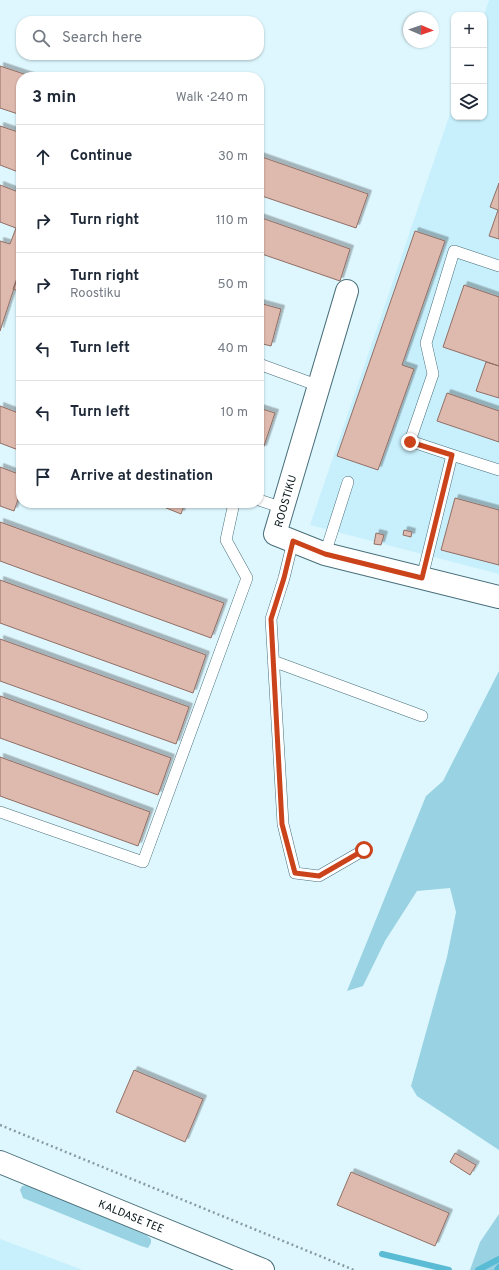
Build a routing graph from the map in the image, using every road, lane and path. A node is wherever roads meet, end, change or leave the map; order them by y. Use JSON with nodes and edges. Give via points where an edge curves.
{"nodes":[{"id":1,"x":499,"y":266,"type":"edge"},
{"id":2,"x":347,"y":291,"type":"dead end"},
{"id":3,"x":264,"y":366,"type":"edge"},
{"id":4,"x":319,"y":386,"type":"junction"},
{"id":5,"x":452,"y":455,"type":"junction"},
{"id":6,"x":499,"y":470,"type":"edge"},
{"id":7,"x":348,"y":482,"type":"dead end"},
{"id":8,"x":264,"y":502,"type":"edge"},
{"id":9,"x":233,"y":508,"type":"edge"},
{"id":10,"x":283,"y":508,"type":"junction"},
{"id":11,"x":293,"y":541,"type":"junction"},
{"id":12,"x":325,"y":554,"type":"junction"},
{"id":13,"x":422,"y":578,"type":"junction"},
{"id":14,"x":499,"y":597,"type":"edge"},
{"id":15,"x":273,"y":661,"type":"junction"},
{"id":16,"x":422,"y":716,"type":"dead end"},
{"id":17,"x":0,"y":812,"type":"edge"},
{"id":18,"x":364,"y":850,"type":"dead end"},
{"id":19,"x":0,"y":1125,"type":"edge"},
{"id":20,"x":0,"y":1162,"type":"edge"},
{"id":21,"x":263,"y":1270,"type":"edge"},
{"id":22,"x":354,"y":1270,"type":"edge"}],
"edges":[{"from":1,"to":5,"type":"lane","via":[[454,251],[426,343],[433,374],[410,442]]},
{"from":2,"to":4,"type":"street","name":"ROOSTIKU"},
{"from":3,"to":4,"type":"lane"},
{"from":4,"to":10,"type":"street","name":"ROOSTIKU"},
{"from":5,"to":6,"type":"lane"},
{"from":5,"to":13,"type":"lane"},
{"from":7,"to":12,"type":"lane"},
{"from":8,"to":10,"type":"lane"},
{"from":9,"to":17,"type":"lane","via":[[226,540],[247,578],[143,862]]},
{"from":10,"to":11,"type":"street","name":"ROOSTIKU","via":[[275,534]]},
{"from":11,"to":12,"type":"street","name":"ROOSTIKU"},
{"from":11,"to":15,"type":"lane","via":[[271,619]]},
{"from":12,"to":13,"type":"street","name":"ROOSTIKU"},
{"from":13,"to":14,"type":"street","name":"ROOSTIKU"},
{"from":15,"to":16,"type":"lane"},
{"from":15,"to":18,"type":"lane","via":[[282,824],[295,873],[319,876]]},
{"from":19,"to":22,"type":"path"},
{"from":20,"to":21,"type":"street","name":"KALDASE TEE"}]}
